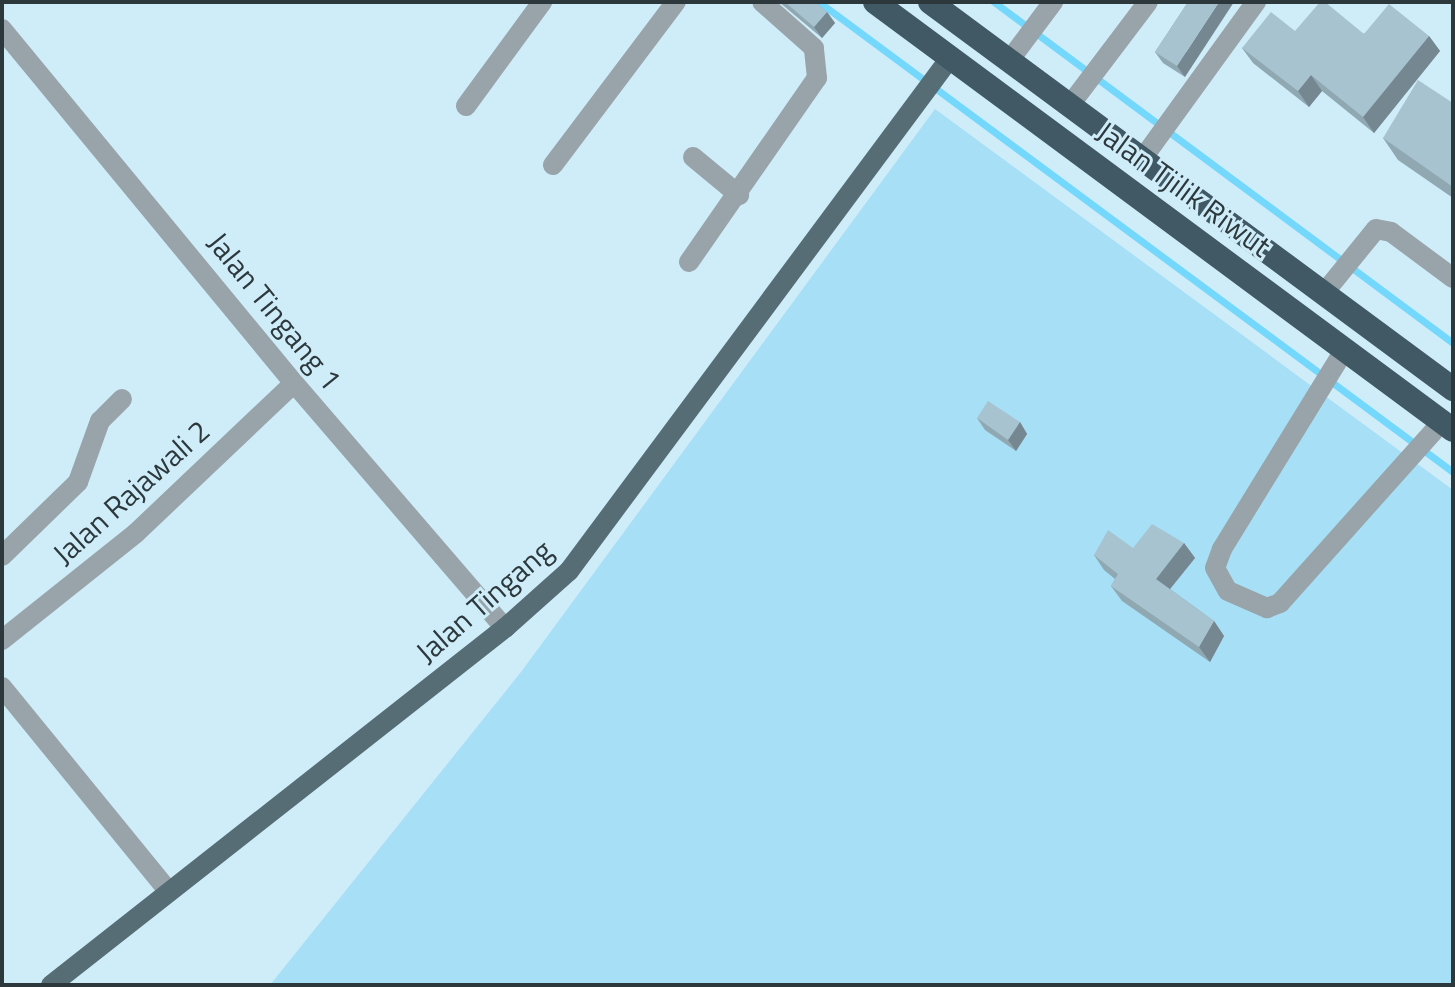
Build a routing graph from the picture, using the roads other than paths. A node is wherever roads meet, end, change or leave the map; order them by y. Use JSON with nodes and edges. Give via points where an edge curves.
{"nodes":[{"id":1,"x":542,"y":2,"type":"edge"},
{"id":2,"x":676,"y":2,"type":"edge"},
{"id":3,"x":762,"y":2,"type":"edge"},
{"id":4,"x":875,"y":2,"type":"edge"},
{"id":5,"x":930,"y":2,"type":"edge"},
{"id":6,"x":1053,"y":2,"type":"edge"},
{"id":7,"x":1148,"y":2,"type":"edge"},
{"id":8,"x":1256,"y":2,"type":"edge"},
{"id":9,"x":3,"y":32,"type":"edge"},
{"id":10,"x":950,"y":58,"type":"junction"},
{"id":11,"x":1009,"y":61,"type":"junction"},
{"id":12,"x":1070,"y":105,"type":"junction"},
{"id":13,"x":466,"y":106,"type":"dead end"},
{"id":14,"x":693,"y":157,"type":"dead end"},
{"id":15,"x":1143,"y":158,"type":"junction"},
{"id":16,"x":553,"y":165,"type":"dead end"},
{"id":17,"x":739,"y":195,"type":"junction"},
{"id":18,"x":689,"y":262,"type":"dead end"},
{"id":19,"x":1453,"y":278,"type":"edge"},
{"id":20,"x":1324,"y":293,"type":"junction"},
{"id":21,"x":1345,"y":349,"type":"junction"},
{"id":22,"x":294,"y":383,"type":"junction"},
{"id":23,"x":1453,"y":389,"type":"edge"},
{"id":24,"x":122,"y":399,"type":"dead end"},
{"id":25,"x":1448,"y":426,"type":"edge"},
{"id":26,"x":2,"y":556,"type":"edge"},
{"id":27,"x":2,"y":612,"type":"edge"},
{"id":28,"x":505,"y":628,"type":"junction"},
{"id":29,"x":8,"y":635,"type":"edge"},
{"id":30,"x":2,"y":687,"type":"edge"},
{"id":31,"x":169,"y":892,"type":"junction"},
{"id":32,"x":60,"y":982,"type":"edge"}],
"edges":[{"from":1,"to":13,"type":"street"},
{"from":2,"to":16,"type":"street"},
{"from":3,"to":17,"type":"street","via":[[803,34],[819,66],[817,78],[754,164]]},
{"from":4,"to":10,"type":"highway","name":"Jalan Tjilik Riwut"},
{"from":5,"to":11,"type":"highway","name":"Jalan Tjilik Riwut"},
{"from":6,"to":11,"type":"street"},
{"from":7,"to":12,"type":"street"},
{"from":8,"to":15,"type":"street"},
{"from":9,"to":22,"type":"street","name":"Jalan Tingang 1"},
{"from":10,"to":21,"type":"highway","name":"Jalan Tjilik Riwut"},
{"from":10,"to":28,"type":"main road","name":"Jalan Tingang","via":[[589,547]]},
{"from":11,"to":12,"type":"highway","name":"Jalan Tjilik Riwut"},
{"from":12,"to":15,"type":"highway","name":"Jalan Tjilik Riwut"},
{"from":14,"to":17,"type":"street"},
{"from":15,"to":20,"type":"highway","name":"Jalan Tjilik Riwut"},
{"from":17,"to":18,"type":"street"},
{"from":19,"to":20,"type":"street","via":[[1391,232],[1376,229]]},
{"from":20,"to":23,"type":"highway","name":"Jalan Tjilik Riwut"},
{"from":21,"to":25,"type":"highway","name":"Jalan Tjilik Riwut"},
{"from":21,"to":25,"type":"street","via":[[1222,549],[1215,568],[1228,591],[1267,608],[1280,603]]},
{"from":22,"to":28,"type":"street","name":"Jalan Tingang 1"},
{"from":22,"to":29,"type":"street","name":"Jalan Rajawali 2","via":[[125,543]]},
{"from":24,"to":26,"type":"street","via":[[100,421],[78,482]]},
{"from":27,"to":29,"type":"street"},
{"from":28,"to":31,"type":"main road","name":"Jalan Tingang"},
{"from":30,"to":31,"type":"street"},
{"from":31,"to":32,"type":"main road","name":"Jalan Tingang"}]}
